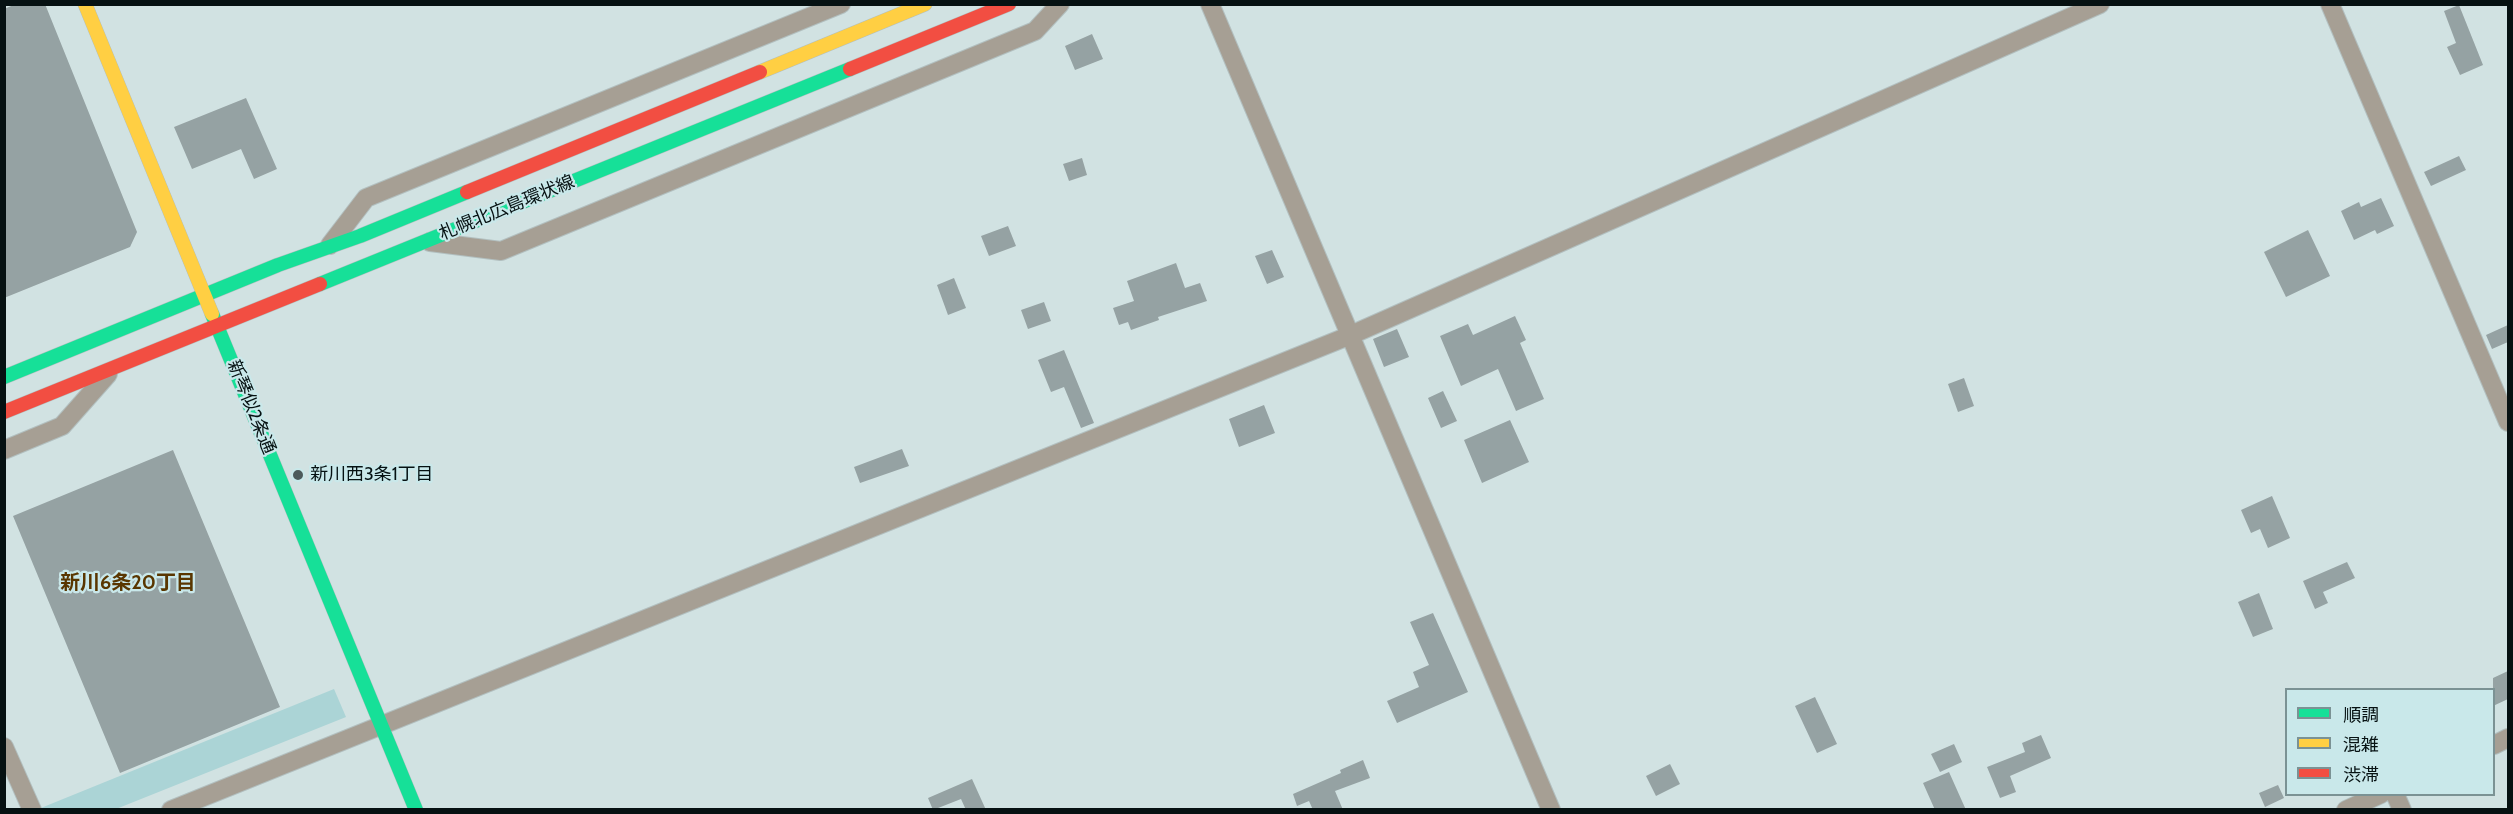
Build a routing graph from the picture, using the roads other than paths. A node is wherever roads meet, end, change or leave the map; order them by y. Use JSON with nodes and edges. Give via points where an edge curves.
{"nodes":[{"id":1,"x":86,"y":4,"type":"edge"},
{"id":2,"x":840,"y":4,"type":"edge"},
{"id":3,"x":925,"y":4,"type":"edge"},
{"id":4,"x":1009,"y":4,"type":"edge"},
{"id":5,"x":1060,"y":4,"type":"edge"},
{"id":6,"x":1210,"y":4,"type":"edge"},
{"id":7,"x":2100,"y":4,"type":"edge"},
{"id":8,"x":2330,"y":4,"type":"edge"},
{"id":9,"x":423,"y":242,"type":"junction"},
{"id":10,"x":329,"y":247,"type":"junction"},
{"id":11,"x":206,"y":296,"type":"junction"},
{"id":12,"x":218,"y":326,"type":"junction"},
{"id":13,"x":1352,"y":335,"type":"junction"},
{"id":14,"x":116,"y":366,"type":"junction"},
{"id":15,"x":4,"y":377,"type":"edge"},
{"id":16,"x":4,"y":412,"type":"edge"},
{"id":17,"x":2508,"y":422,"type":"edge"},
{"id":18,"x":4,"y":450,"type":"edge"},
{"id":19,"x":381,"y":724,"type":"junction"},
{"id":20,"x":4,"y":747,"type":"edge"},
{"id":21,"x":2378,"y":796,"type":"edge"},
{"id":22,"x":2395,"y":796,"type":"edge"},
{"id":23,"x":32,"y":810,"type":"edge"},
{"id":24,"x":171,"y":810,"type":"edge"},
{"id":25,"x":416,"y":810,"type":"edge"},
{"id":26,"x":1551,"y":810,"type":"edge"},
{"id":27,"x":2346,"y":810,"type":"edge"},
{"id":28,"x":2402,"y":810,"type":"edge"}],
"edges":[{"from":1,"to":11,"type":"main road","name":"新琴似2条通"},
{"from":2,"to":10,"type":"street","via":[[366,198]]},
{"from":3,"to":10,"type":"main road","name":"札幌北広島環状線"},
{"from":4,"to":9,"type":"main road","name":"札幌北広島環状線"},
{"from":5,"to":9,"type":"street","via":[[1035,31],[501,251]]},
{"from":6,"to":13,"type":"street"},
{"from":7,"to":13,"type":"street"},
{"from":8,"to":17,"type":"street"},
{"from":9,"to":12,"type":"main road","name":"札幌北広島環状線"},
{"from":10,"to":11,"type":"main road","name":"札幌北広島環状線"},
{"from":11,"to":12,"type":"main road","name":"新琴似2条通"},
{"from":11,"to":15,"type":"main road","name":"札幌北広島環状線"},
{"from":12,"to":14,"type":"main road","name":"札幌北広島環状線"},
{"from":12,"to":19,"type":"main road","name":"新琴似2条通"},
{"from":13,"to":19,"type":"street"},
{"from":13,"to":26,"type":"street"},
{"from":14,"to":16,"type":"main road","name":"札幌北広島環状線"},
{"from":14,"to":18,"type":"street","via":[[62,426]]},
{"from":19,"to":24,"type":"street"},
{"from":19,"to":25,"type":"main road","name":"新琴似2条通"},
{"from":20,"to":23,"type":"street"},
{"from":21,"to":27,"type":"street"},
{"from":22,"to":28,"type":"street"}]}
